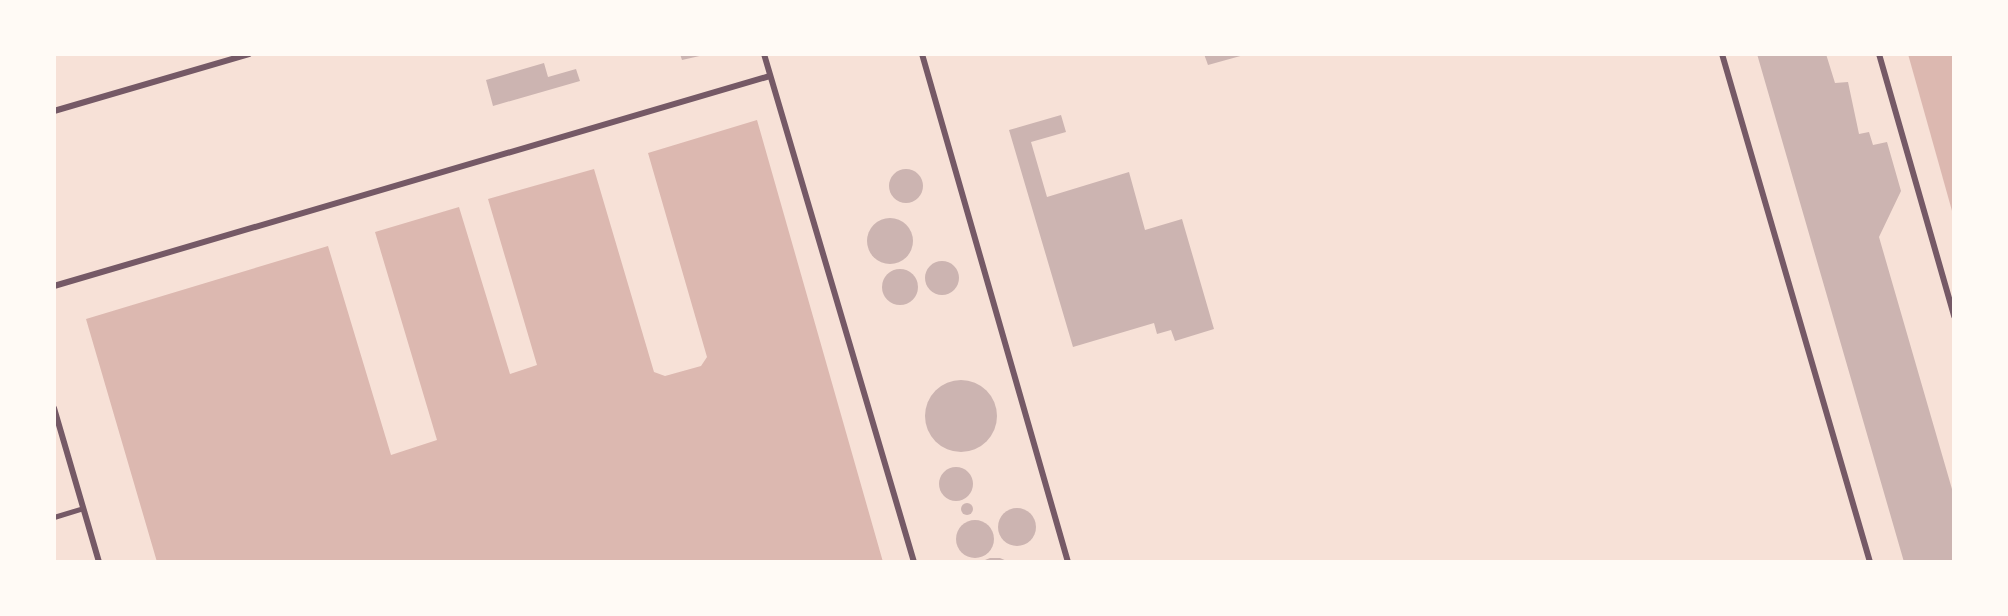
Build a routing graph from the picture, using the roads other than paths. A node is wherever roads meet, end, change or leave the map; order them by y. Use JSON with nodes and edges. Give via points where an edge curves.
{"nodes":[{"id":1,"x":249,"y":54,"type":"edge"},
{"id":2,"x":764,"y":54,"type":"edge"},
{"id":3,"x":922,"y":54,"type":"edge"},
{"id":4,"x":1722,"y":54,"type":"edge"},
{"id":5,"x":1880,"y":54,"type":"edge"},
{"id":6,"x":770,"y":76,"type":"junction"},
{"id":7,"x":54,"y":111,"type":"edge"},
{"id":8,"x":54,"y":286,"type":"edge"},
{"id":9,"x":1954,"y":316,"type":"edge"},
{"id":10,"x":54,"y":408,"type":"edge"},
{"id":11,"x":83,"y":508,"type":"junction"},
{"id":12,"x":54,"y":517,"type":"edge"},
{"id":13,"x":99,"y":562,"type":"edge"},
{"id":14,"x":914,"y":562,"type":"edge"},
{"id":15,"x":1068,"y":562,"type":"edge"},
{"id":16,"x":1870,"y":562,"type":"edge"}],
"edges":[{"from":1,"to":7,"type":"street"},
{"from":2,"to":6,"type":"street"},
{"from":3,"to":15,"type":"street"},
{"from":4,"to":16,"type":"street"},
{"from":5,"to":9,"type":"street"},
{"from":6,"to":8,"type":"street"},
{"from":6,"to":14,"type":"street"},
{"from":10,"to":11,"type":"street"},
{"from":11,"to":12,"type":"lane"},
{"from":11,"to":13,"type":"street"}]}
